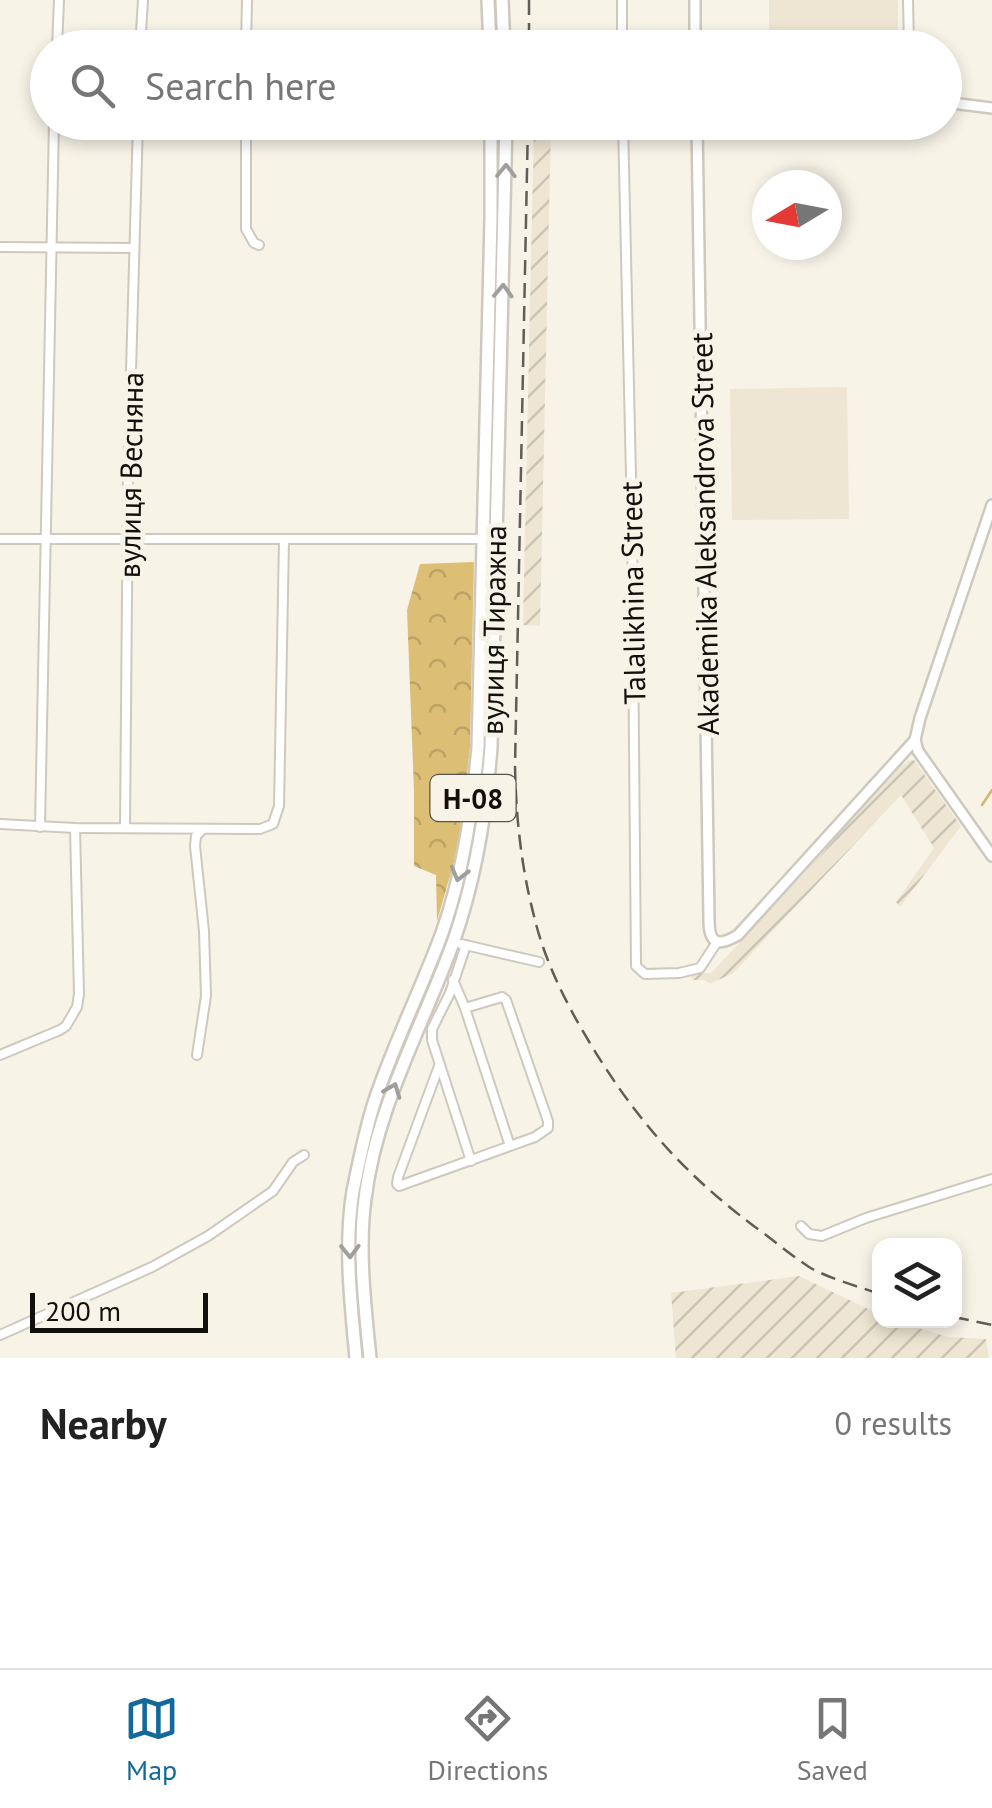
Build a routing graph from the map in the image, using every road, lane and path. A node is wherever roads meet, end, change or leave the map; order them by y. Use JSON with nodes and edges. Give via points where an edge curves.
{"nodes":[{"id":1,"x":59,"y":0,"type":"edge"},
{"id":2,"x":143,"y":0,"type":"edge"},
{"id":3,"x":248,"y":0,"type":"edge"},
{"id":4,"x":488,"y":0,"type":"edge"},
{"id":5,"x":502,"y":0,"type":"edge"},
{"id":6,"x":622,"y":0,"type":"edge"},
{"id":7,"x":695,"y":0,"type":"edge"},
{"id":8,"x":908,"y":0,"type":"edge"},
{"id":9,"x":58,"y":30,"type":"edge"},
{"id":10,"x":141,"y":30,"type":"edge"},
{"id":11,"x":247,"y":30,"type":"edge"},
{"id":12,"x":489,"y":30,"type":"edge"},
{"id":13,"x":503,"y":30,"type":"edge"},
{"id":14,"x":622,"y":30,"type":"edge"},
{"id":15,"x":696,"y":30,"type":"edge"},
{"id":16,"x":909,"y":30,"type":"edge"},
{"id":17,"x":962,"y":104,"type":"edge"},
{"id":18,"x":992,"y":108,"type":"edge"},
{"id":19,"x":54,"y":140,"type":"edge"},
{"id":20,"x":137,"y":140,"type":"edge"},
{"id":21,"x":246,"y":140,"type":"edge"},
{"id":22,"x":491,"y":140,"type":"edge"},
{"id":23,"x":505,"y":140,"type":"edge"},
{"id":24,"x":624,"y":140,"type":"edge"},
{"id":25,"x":697,"y":140,"type":"edge"},
{"id":26,"x":0,"y":246,"type":"edge"},
{"id":27,"x":259,"y":246,"type":"dead end"},
{"id":28,"x":52,"y":248,"type":"junction"},
{"id":29,"x":134,"y":248,"type":"junction"},
{"id":30,"x":992,"y":505,"type":"edge"},
{"id":31,"x":0,"y":539,"type":"edge"},
{"id":32,"x":45,"y":539,"type":"junction"},
{"id":33,"x":128,"y":539,"type":"junction"},
{"id":34,"x":489,"y":539,"type":"junction"},
{"id":35,"x":284,"y":540,"type":"junction"},
{"id":36,"x":915,"y":740,"type":"junction"},
{"id":37,"x":0,"y":824,"type":"edge"},
{"id":38,"x":40,"y":827,"type":"junction"},
{"id":39,"x":75,"y":828,"type":"junction"},
{"id":40,"x":125,"y":828,"type":"junction"},
{"id":41,"x":203,"y":829,"type":"junction"},
{"id":42,"x":992,"y":856,"type":"edge"},
{"id":43,"x":454,"y":939,"type":"junction"},
{"id":44,"x":716,"y":942,"type":"junction"},
{"id":45,"x":539,"y":962,"type":"dead end"},
{"id":46,"x":453,"y":980,"type":"junction"},
{"id":47,"x":466,"y":1008,"type":"junction"},
{"id":48,"x":0,"y":1055,"type":"edge"},
{"id":49,"x":197,"y":1056,"type":"dead end"},
{"id":50,"x":439,"y":1066,"type":"junction"},
{"id":51,"x":510,"y":1146,"type":"junction"},
{"id":52,"x":304,"y":1155,"type":"dead end"},
{"id":53,"x":471,"y":1161,"type":"junction"},
{"id":54,"x":992,"y":1179,"type":"edge"},
{"id":55,"x":800,"y":1226,"type":"dead end"},
{"id":56,"x":0,"y":1335,"type":"edge"},
{"id":57,"x":356,"y":1358,"type":"edge"},
{"id":58,"x":370,"y":1358,"type":"edge"}],
"edges":[{"from":1,"to":9,"type":"street"},
{"from":2,"to":10,"type":"street"},
{"from":3,"to":11,"type":"street"},
{"from":4,"to":12,"type":"main road"},
{"from":5,"to":13,"type":"main road"},
{"from":6,"to":14,"type":"street"},
{"from":7,"to":15,"type":"street"},
{"from":8,"to":16,"type":"street"},
{"from":17,"to":18,"type":"street"},
{"from":19,"to":28,"type":"street"},
{"from":20,"to":29,"type":"street","name":"вулиця Весняна"},
{"from":21,"to":27,"type":"street","via":[[246,228]]},
{"from":22,"to":34,"type":"main road","name":"вулиця Тиражна","number":"Н-08"},
{"from":34,"to":23,"type":"main road","name":"вулиця Тиражна","number":"Н-08","one_way":true},
{"from":24,"to":44,"type":"street","name":"Talalikhina Street","via":[[636,966],[645,974],[693,970]]},
{"from":25,"to":44,"type":"street","name":"Akademika Aleksandrova Street","via":[[708,920]]},
{"from":26,"to":28,"type":"street"},
{"from":28,"to":29,"type":"street"},
{"from":28,"to":32,"type":"street"},
{"from":29,"to":33,"type":"street","name":"вулиця Весняна"},
{"from":30,"to":36,"type":"street"},
{"from":31,"to":32,"type":"street"},
{"from":32,"to":33,"type":"street"},
{"from":32,"to":38,"type":"street"},
{"from":33,"to":35,"type":"street"},
{"from":33,"to":40,"type":"street","name":"вулиця Весняна"},
{"from":34,"to":35,"type":"street"},
{"from":34,"to":43,"type":"main road","name":"вулиця Тиражна","number":"Н-08","via":[[488,797]]},
{"from":35,"to":41,"type":"street","via":[[279,806],[273,824],[260,829]]},
{"from":36,"to":42,"type":"street"},
{"from":36,"to":44,"type":"street","via":[[738,934]]},
{"from":37,"to":38,"type":"street"},
{"from":38,"to":39,"type":"street"},
{"from":39,"to":40,"type":"street"},
{"from":39,"to":48,"type":"street","via":[[76,1006],[60,1030]]},
{"from":40,"to":41,"type":"street"},
{"from":41,"to":49,"type":"street","via":[[194,846],[206,996]]},
{"from":43,"to":45,"type":"street"},
{"from":43,"to":46,"type":"street"},
{"from":43,"to":57,"type":"main road","name":"вулиця Тиражна","number":"Н-08","one_way":true,"via":[[374,1101],[360,1154],[349,1236]]},
{"from":58,"to":43,"type":"main road","name":"вулиця Тиражна","number":"Н-08","one_way":true,"via":[[363,1238],[374,1150]]},
{"from":46,"to":47,"type":"street"},
{"from":46,"to":50,"type":"street","via":[[432,1029]]},
{"from":47,"to":51,"type":"street"},
{"from":47,"to":51,"type":"street","via":[[506,1000],[547,1118],[541,1135]]},
{"from":50,"to":53,"type":"street"},
{"from":50,"to":53,"type":"street","via":[[397,1184]]},
{"from":51,"to":53,"type":"street"},
{"from":52,"to":56,"type":"street","via":[[274,1191],[208,1236]]},
{"from":54,"to":55,"type":"street","via":[[822,1236]]}]}
